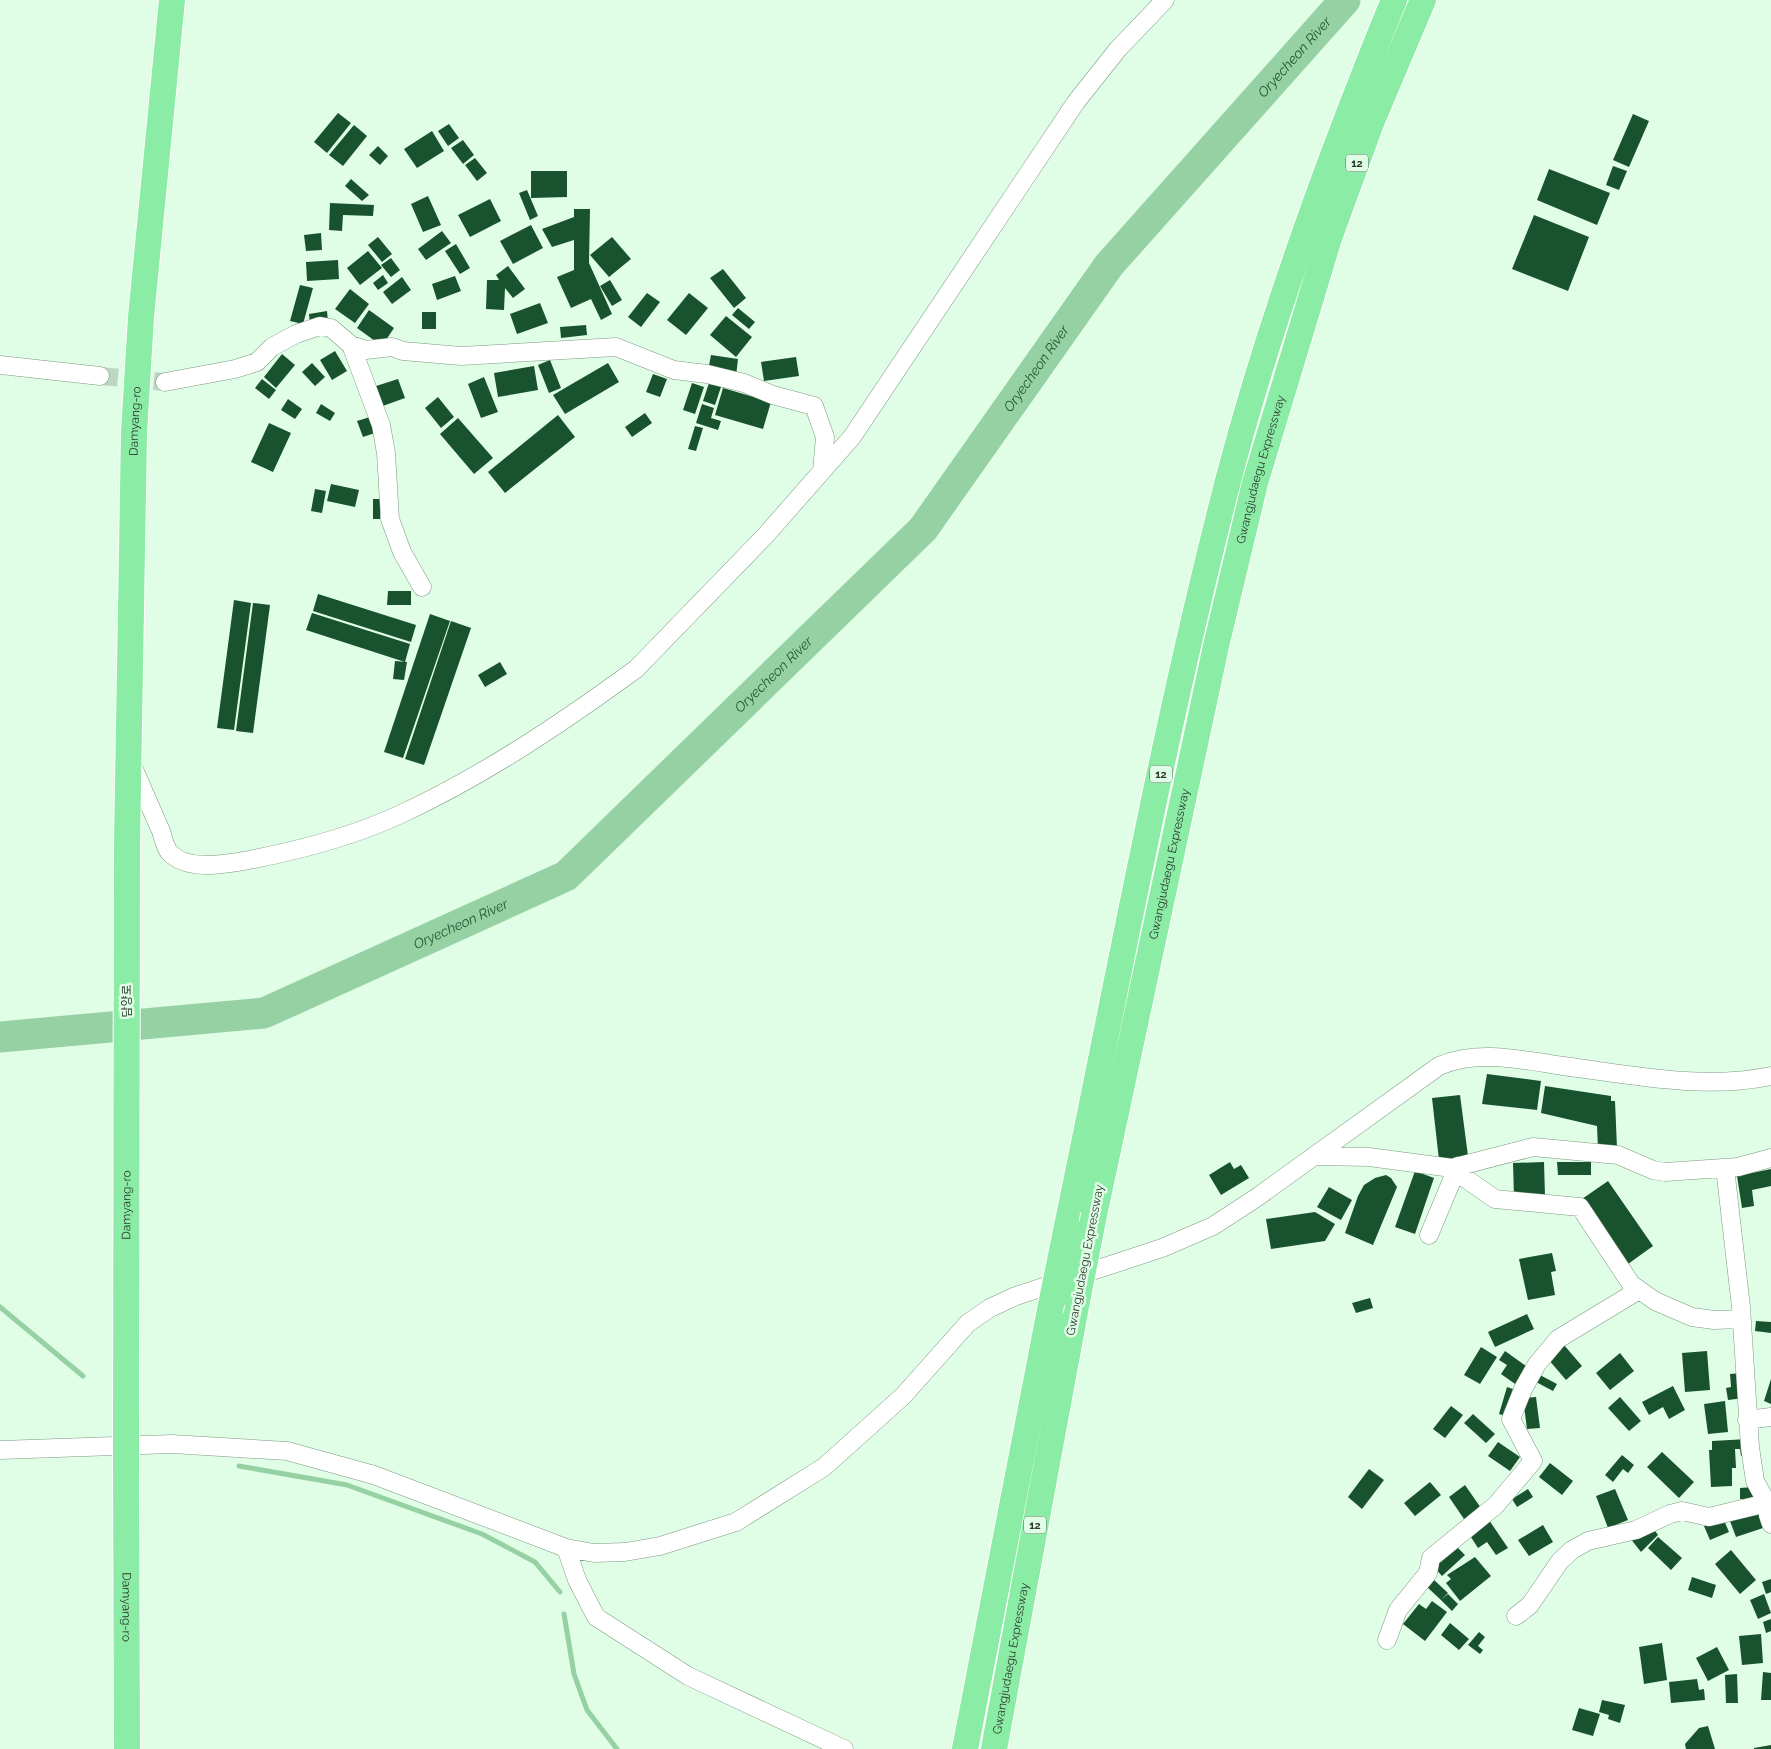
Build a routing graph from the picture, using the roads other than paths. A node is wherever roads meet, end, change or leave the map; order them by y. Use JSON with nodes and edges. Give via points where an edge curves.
{"nodes":[{"id":1,"x":172,"y":0,"type":"edge"},
{"id":2,"x":1165,"y":0,"type":"edge"},
{"id":3,"x":1394,"y":0,"type":"edge"},
{"id":4,"x":1423,"y":0,"type":"edge"},
{"id":5,"x":352,"y":345,"type":"junction"},
{"id":6,"x":0,"y":365,"type":"edge"},
{"id":7,"x":100,"y":376,"type":"tunnel mouth"},
{"id":8,"x":165,"y":382,"type":"tunnel mouth"},
{"id":9,"x":822,"y":471,"type":"junction"},
{"id":10,"x":422,"y":587,"type":"dead end"},
{"id":11,"x":128,"y":755,"type":"junction"},
{"id":12,"x":127,"y":843,"type":"joint"},
{"id":13,"x":1771,"y":1076,"type":"edge"},
{"id":14,"x":1315,"y":1156,"type":"junction"},
{"id":15,"x":1771,"y":1158,"type":"edge"},
{"id":16,"x":126,"y":1159,"type":"joint"},
{"id":17,"x":1458,"y":1166,"type":"junction"},
{"id":18,"x":1725,"y":1168,"type":"junction"},
{"id":19,"x":1429,"y":1235,"type":"dead end"},
{"id":20,"x":1639,"y":1290,"type":"junction"},
{"id":21,"x":1741,"y":1319,"type":"junction"},
{"id":22,"x":1771,"y":1417,"type":"edge"},
{"id":23,"x":1747,"y":1420,"type":"junction"},
{"id":24,"x":0,"y":1450,"type":"edge"},
{"id":25,"x":1768,"y":1503,"type":"junction"},
{"id":26,"x":1771,"y":1524,"type":"edge"},
{"id":27,"x":566,"y":1548,"type":"junction"},
{"id":28,"x":1516,"y":1616,"type":"dead end"},
{"id":29,"x":1387,"y":1640,"type":"dead end"},
{"id":30,"x":127,"y":1749,"type":"edge"},
{"id":31,"x":844,"y":1749,"type":"edge"},
{"id":32,"x":965,"y":1749,"type":"edge"},
{"id":33,"x":994,"y":1749,"type":"edge"}],
"edges":[{"from":1,"to":11,"type":"highway","name":"Damyang-ro","via":[[140,317],[132,517]]},
{"from":2,"to":9,"type":"street","via":[[1118,49],[1076,102],[878,400]]},
{"from":3,"to":32,"type":"highway","name":"Gwangjudaegu Expressway","number":"12","bridge":true,"via":[[1308,221],[1230,474],[1191,631],[1066,1226]]},
{"from":4,"to":33,"type":"highway","name":"Gwangjudaegu Expressway","number":"12","bridge":true,"via":[[1329,238],[1255,483],[1218,637],[1094,1215]]},
{"from":5,"to":8,"type":"street","via":[[331,328],[320,326],[280,342],[257,362]]},
{"from":5,"to":9,"type":"street","via":[[366,350],[392,347],[461,356],[616,347],[674,370],[744,383],[773,396],[814,406],[825,437]]},
{"from":5,"to":10,"type":"street","via":[[381,425],[390,519],[402,552]]},
{"from":6,"to":7,"type":"street"},
{"from":9,"to":11,"type":"street","via":[[765,536],[636,669],[489,768],[400,815],[358,832],[276,855],[214,864],[187,862],[170,852]]},
{"from":11,"to":12,"type":"highway","name":"Damyang-ro"},
{"from":12,"to":16,"type":"highway","name":"담양로"},
{"from":13,"to":14,"type":"street","via":[[1739,1081],[1672,1081],[1507,1058],[1459,1058],[1438,1066]]},
{"from":14,"to":17,"type":"street","via":[[1369,1157],[1438,1167]]},
{"from":14,"to":27,"type":"street","via":[[1213,1226],[1192,1236],[1016,1296],[990,1308],[968,1323],[903,1396],[824,1467],[736,1522],[660,1546],[625,1552],[594,1553]]},
{"from":15,"to":18,"type":"street"},
{"from":16,"to":30,"type":"highway","name":"Damyang-ro","bridge":true},
{"from":17,"to":18,"type":"street","via":[[1533,1147],[1618,1155],[1665,1172]]},
{"from":17,"to":19,"type":"street"},
{"from":17,"to":20,"type":"street","via":[[1459,1174],[1495,1199],[1580,1207],[1631,1284]]},
{"from":18,"to":21,"type":"street"},
{"from":20,"to":21,"type":"street","via":[[1655,1301],[1692,1317]]},
{"from":20,"to":29,"type":"street","via":[[1558,1339],[1537,1364],[1512,1419],[1533,1461],[1496,1505],[1431,1558],[1428,1573],[1398,1610]]},
{"from":21,"to":23,"type":"street"},
{"from":22,"to":23,"type":"street"},
{"from":23,"to":25,"type":"street","via":[[1755,1481]]},
{"from":24,"to":27,"type":"street","via":[[172,1444],[288,1451],[374,1475]]},
{"from":25,"to":26,"type":"street"},
{"from":25,"to":28,"type":"street","via":[[1708,1517],[1682,1511],[1636,1530],[1588,1541],[1560,1560],[1530,1605]]},
{"from":27,"to":31,"type":"street","via":[[577,1580],[596,1617],[688,1676]]}]}
